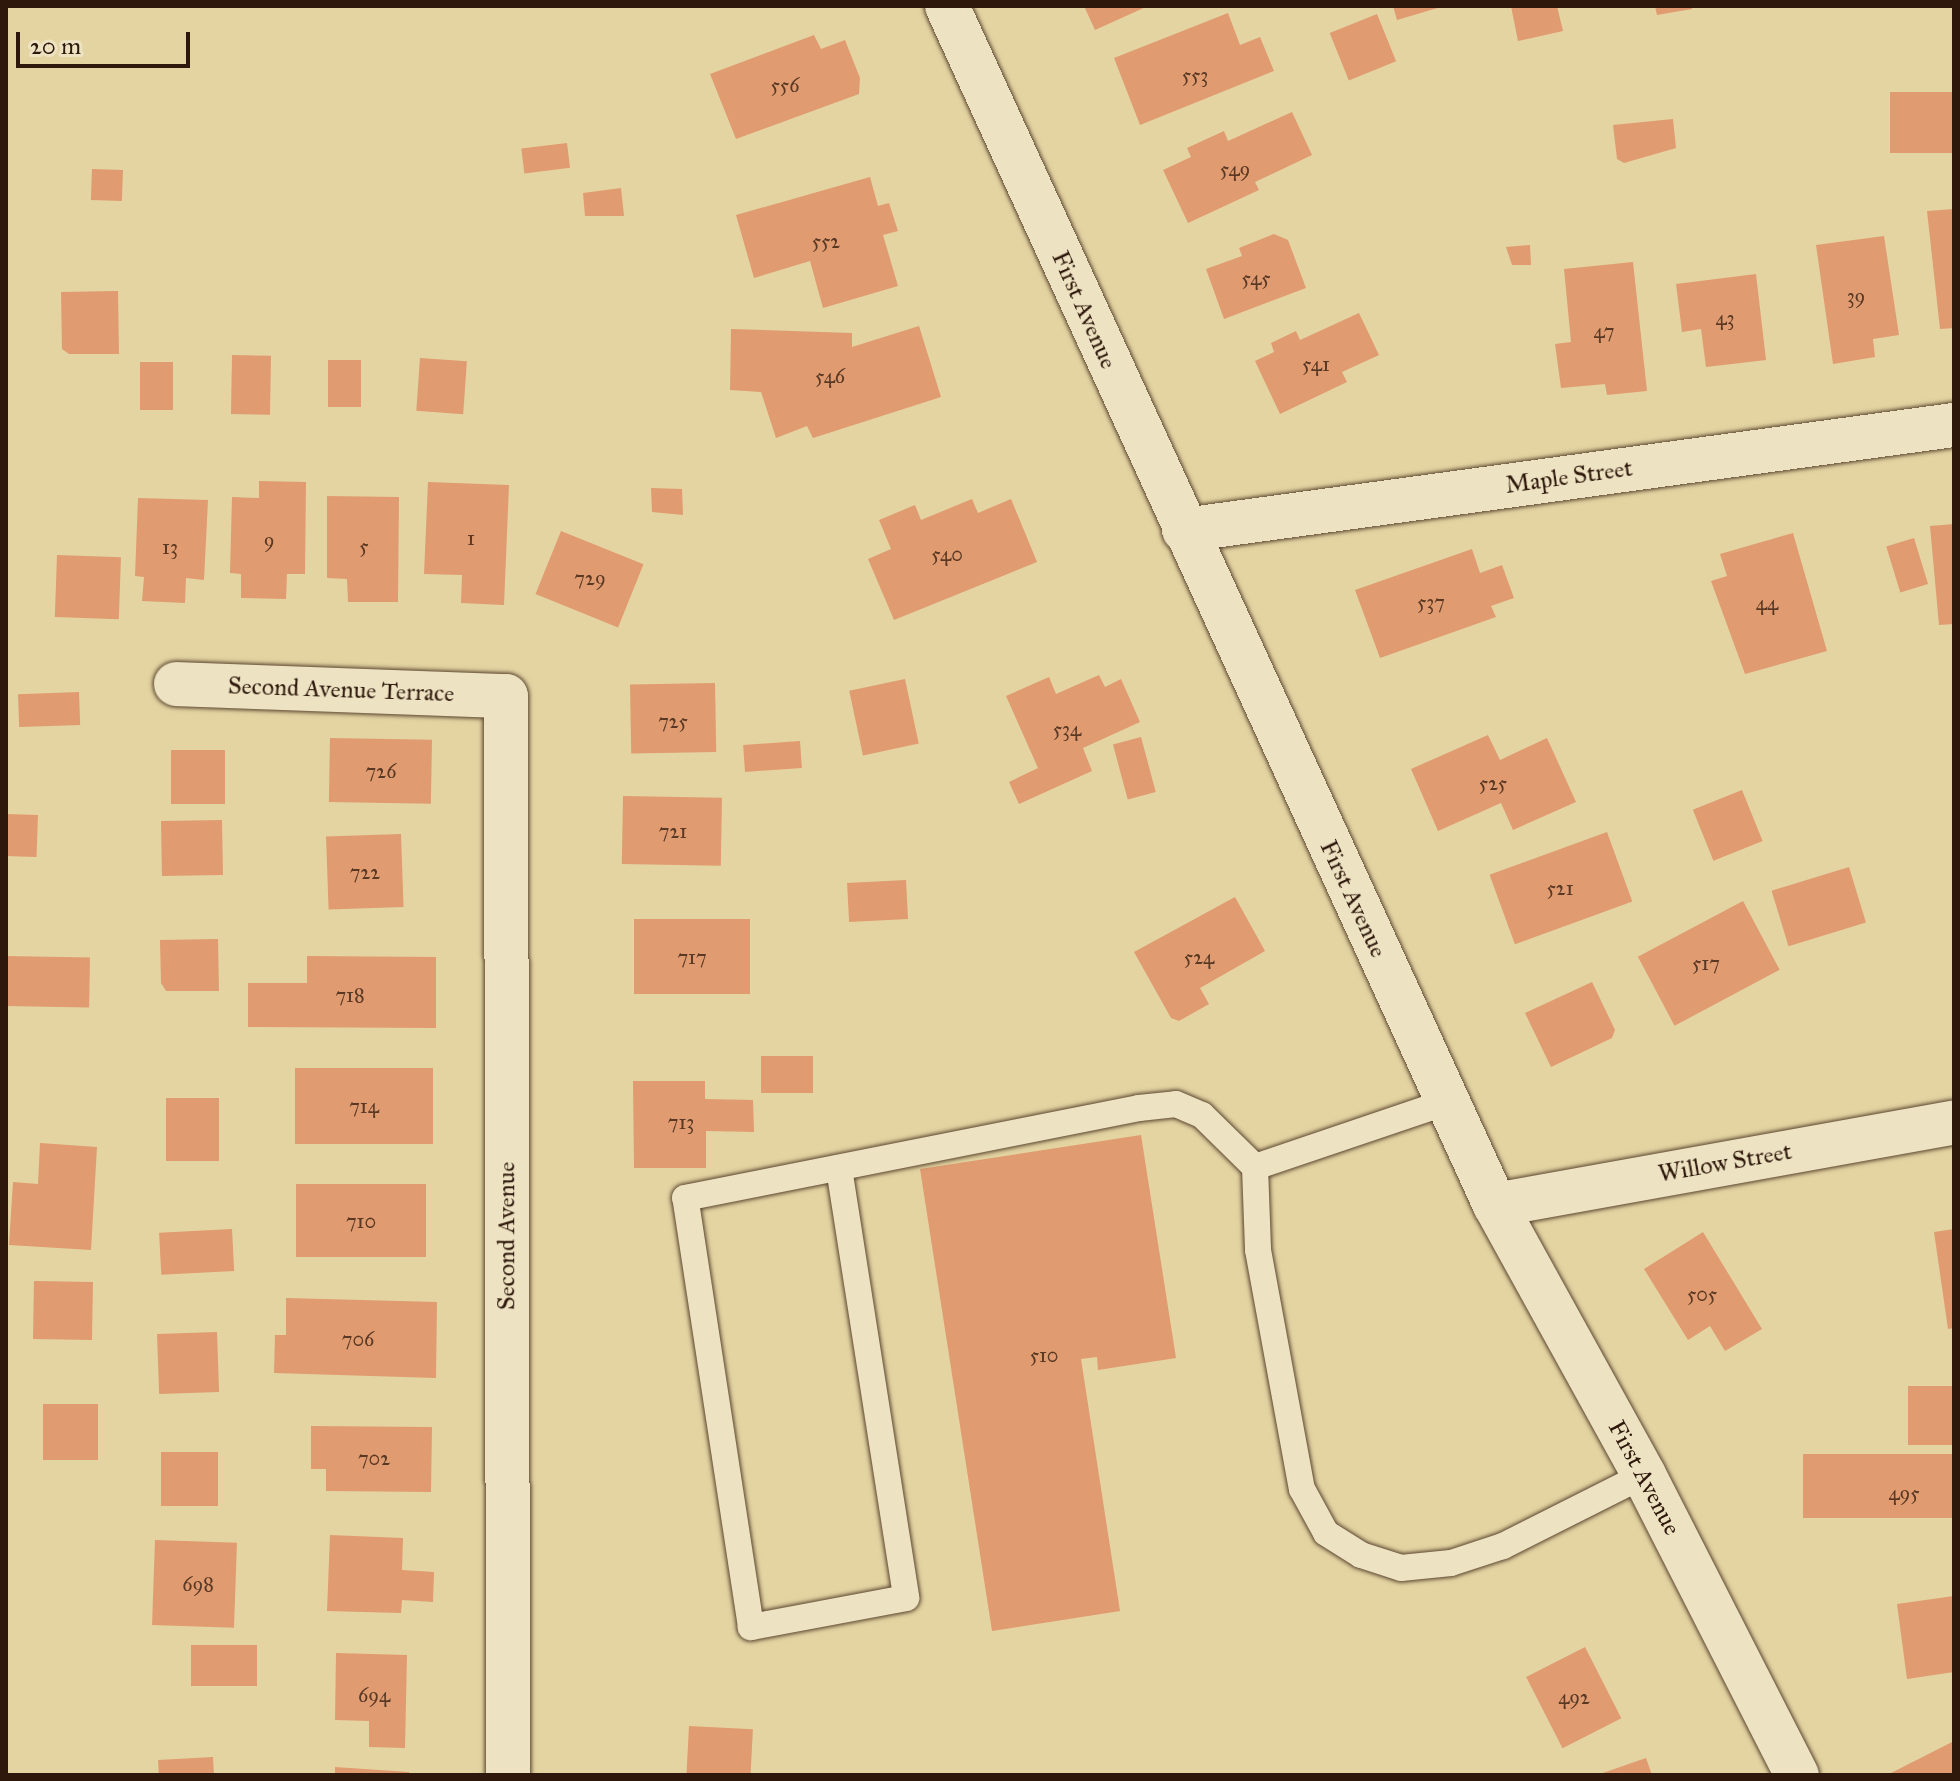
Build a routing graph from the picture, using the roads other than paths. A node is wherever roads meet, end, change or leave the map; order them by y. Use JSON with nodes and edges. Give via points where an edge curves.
{"nodes":[{"id":1,"x":947,"y":6,"type":"edge"},
{"id":2,"x":1954,"y":425,"type":"edge"},
{"id":3,"x":1184,"y":530,"type":"junction"},
{"id":4,"x":176,"y":684,"type":"dead end"},
{"id":5,"x":506,"y":696,"type":"joint"},
{"id":6,"x":1447,"y":1102,"type":"junction"},
{"id":7,"x":1954,"y":1122,"type":"edge"},
{"id":8,"x":1255,"y":1167,"type":"junction"},
{"id":9,"x":839,"y":1168,"type":"junction"},
{"id":10,"x":1495,"y":1205,"type":"junction"},
{"id":11,"x":1644,"y":1475,"type":"junction"},
{"id":12,"x":508,"y":1775,"type":"edge"},
{"id":13,"x":1797,"y":1775,"type":"edge"}],
"edges":[{"from":1,"to":3,"type":"street","name":"First Avenue"},
{"from":2,"to":3,"type":"street","name":"Maple Street"},
{"from":3,"to":6,"type":"street","name":"First Avenue"},
{"from":4,"to":5,"type":"street","name":"Second Avenue Terrace"},
{"from":5,"to":12,"type":"street","name":"Second Avenue"},
{"from":6,"to":8,"type":"lane"},
{"from":6,"to":10,"type":"street","name":"First Avenue"},
{"from":7,"to":10,"type":"street","name":"Willow Street"},
{"from":8,"to":9,"type":"lane","via":[[1202,1115],[1176,1104]]},
{"from":8,"to":11,"type":"lane","via":[[1258,1250],[1302,1489],[1326,1533],[1361,1555],[1401,1568],[1451,1563],[1503,1546]]},
{"from":9,"to":9,"type":"lane","via":[[906,1598],[751,1627],[685,1198]]},
{"from":10,"to":11,"type":"street","name":"First Avenue"},
{"from":11,"to":13,"type":"street","name":"First Avenue"}]}
